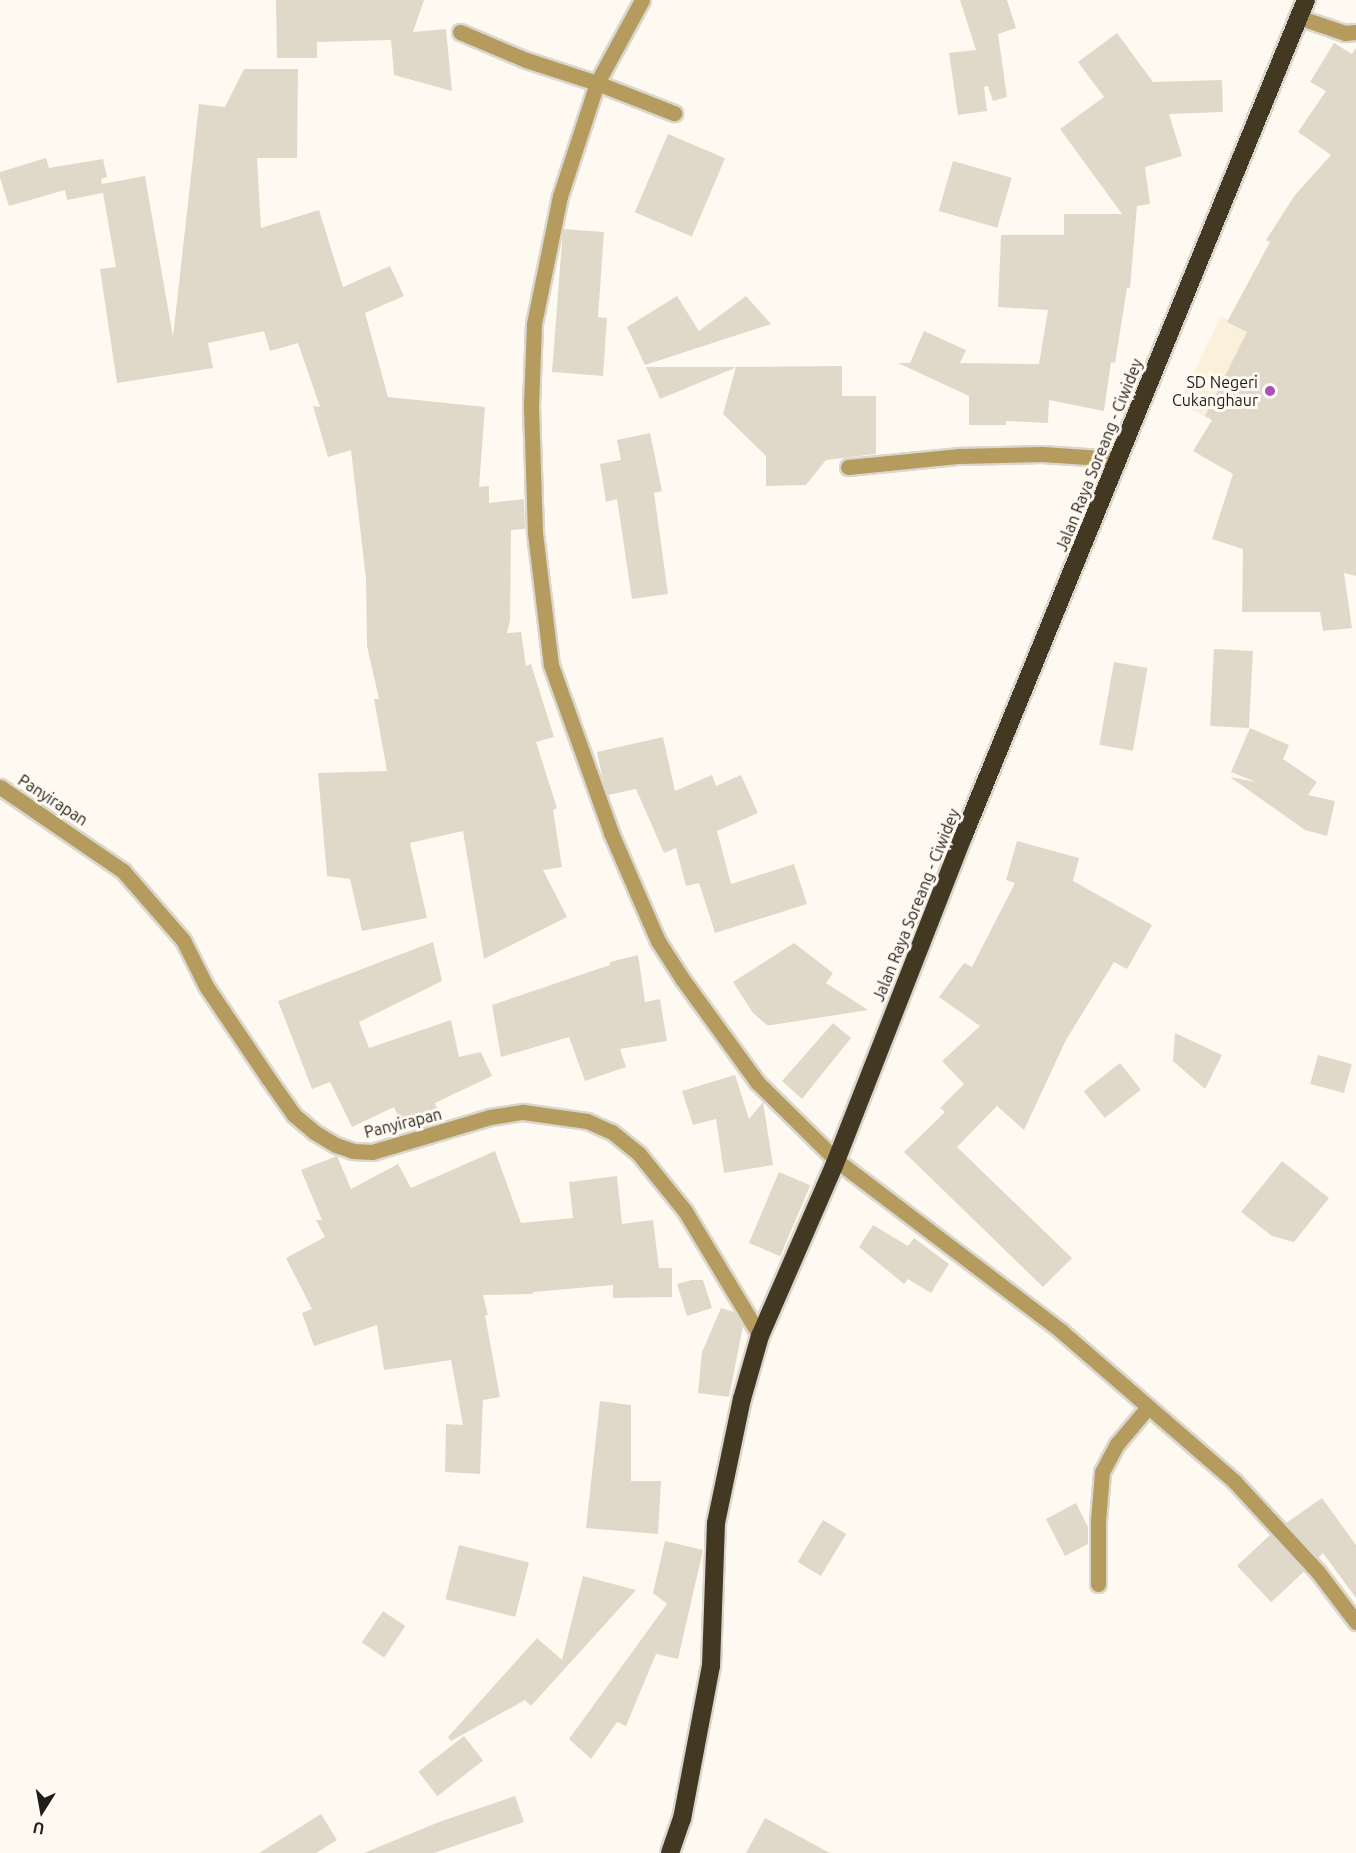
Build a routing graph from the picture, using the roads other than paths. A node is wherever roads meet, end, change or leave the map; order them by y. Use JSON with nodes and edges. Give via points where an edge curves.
{"nodes":[{"id":1,"x":642,"y":0,"type":"edge"},
{"id":2,"x":1302,"y":8,"type":"edge"},
{"id":3,"x":460,"y":32,"type":"dead end"},
{"id":4,"x":1356,"y":32,"type":"edge"},
{"id":5,"x":597,"y":83,"type":"junction"},
{"id":6,"x":674,"y":112,"type":"dead end"},
{"id":7,"x":1117,"y":459,"type":"junction"},
{"id":8,"x":848,"y":467,"type":"dead end"},
{"id":9,"x":0,"y":787,"type":"edge"},
{"id":10,"x":836,"y":1160,"type":"junction"},
{"id":11,"x":760,"y":1336,"type":"junction"},
{"id":12,"x":1149,"y":1407,"type":"junction"},
{"id":13,"x":1098,"y":1584,"type":"dead end"},
{"id":14,"x":1356,"y":1622,"type":"edge"},
{"id":15,"x":670,"y":1853,"type":"edge"}],
"edges":[{"from":1,"to":5,"type":"street"},
{"from":2,"to":4,"type":"street","via":[[1345,33]]},
{"from":2,"to":7,"type":"highway","name":"Jalan Raya Soreang - Ciwidey"},
{"from":3,"to":5,"type":"street","via":[[526,60]]},
{"from":5,"to":6,"type":"street"},
{"from":5,"to":10,"type":"street","via":[[560,196],[534,324],[534,533],[551,665],[610,834],[658,941],[758,1082]]},
{"from":7,"to":8,"type":"street","via":[[1041,454],[959,456]]},
{"from":7,"to":10,"type":"highway","name":"Jalan Raya Soreang - Ciwidey"},
{"from":9,"to":11,"type":"street","name":"Panyirapan","via":[[123,871],[183,940],[206,986],[294,1116],[314,1132],[353,1151],[372,1152],[490,1117],[523,1112],[587,1121],[612,1132],[639,1154],[685,1211]]},
{"from":10,"to":11,"type":"highway","name":"Jalan Raya Soreang - Ciwidey"},
{"from":10,"to":12,"type":"street","via":[[1061,1332]]},
{"from":11,"to":15,"type":"highway","name":"Jalan Raya Soreang - Ciwidey","via":[[742,1399],[716,1523],[711,1666],[682,1819]]},
{"from":12,"to":13,"type":"street","via":[[1117,1444],[1102,1472]]},
{"from":12,"to":14,"type":"street","via":[[1234,1481],[1317,1572]]}]}
